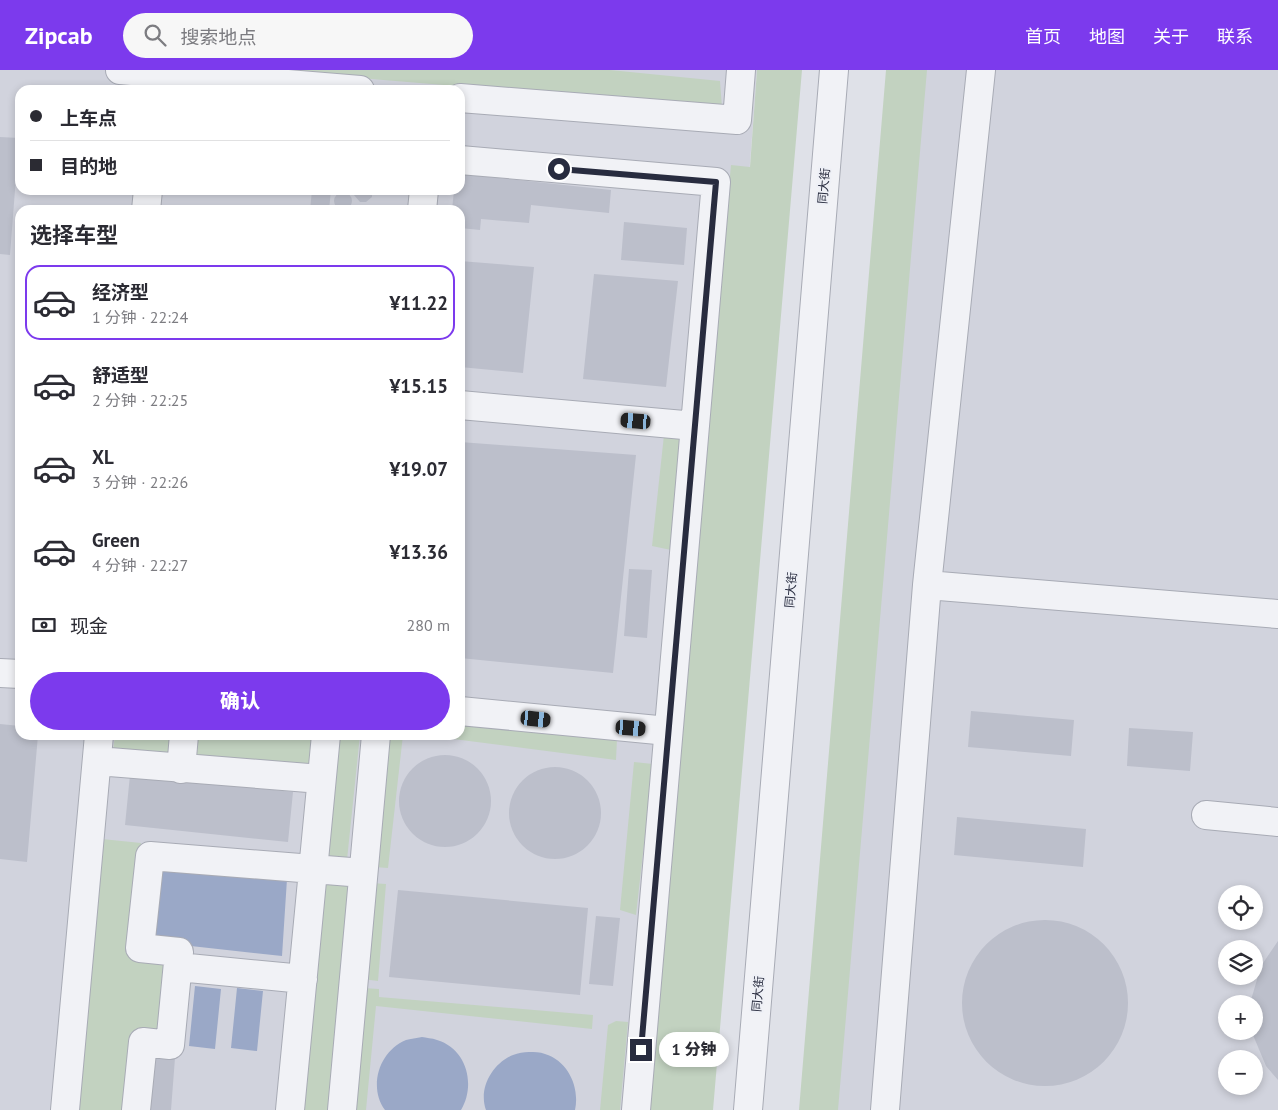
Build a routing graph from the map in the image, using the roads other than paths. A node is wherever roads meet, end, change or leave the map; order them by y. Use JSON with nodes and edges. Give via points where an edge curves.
{"nodes":[{"id":1,"x":120,"y":70,"type":"edge"},
{"id":2,"x":741,"y":70,"type":"edge"},
{"id":3,"x":834,"y":70,"type":"edge"},
{"id":4,"x":981,"y":70,"type":"edge"},
{"id":5,"x":213,"y":79,"type":"edge"},
{"id":6,"x":157,"y":82,"type":"edge"},
{"id":7,"x":293,"y":85,"type":"edge"},
{"id":8,"x":465,"y":98,"type":"edge"},
{"id":9,"x":465,"y":160,"type":"edge"},
{"id":10,"x":465,"y":405,"type":"edge"},
{"id":11,"x":695,"y":426,"type":"junction"},
{"id":12,"x":927,"y":585,"type":"junction"},
{"id":13,"x":1278,"y":614,"type":"edge"},
{"id":14,"x":0,"y":673,"type":"edge"},
{"id":15,"x":15,"y":674,"type":"edge"},
{"id":16,"x":465,"y":712,"type":"edge"},
{"id":17,"x":668,"y":732,"type":"junction"},
{"id":18,"x":184,"y":740,"type":"edge"},
{"id":19,"x":325,"y":740,"type":"edge"},
{"id":20,"x":376,"y":740,"type":"edge"},
{"id":21,"x":98,"y":748,"type":"edge"},
{"id":22,"x":181,"y":769,"type":"junction"},
{"id":23,"x":321,"y":779,"type":"junction"},
{"id":24,"x":1206,"y":815,"type":"dead end"},
{"id":25,"x":1278,"y":822,"type":"edge"},
{"id":26,"x":313,"y":869,"type":"junction"},
{"id":27,"x":363,"y":873,"type":"junction"},
{"id":28,"x":178,"y":967,"type":"junction"},
{"id":29,"x":303,"y":979,"type":"junction"},
{"id":30,"x":65,"y":1110,"type":"edge"},
{"id":31,"x":136,"y":1110,"type":"edge"},
{"id":32,"x":290,"y":1110,"type":"edge"},
{"id":33,"x":342,"y":1110,"type":"edge"},
{"id":34,"x":636,"y":1110,"type":"edge"},
{"id":35,"x":748,"y":1110,"type":"edge"},
{"id":36,"x":885,"y":1110,"type":"edge"}],
"edges":[{"from":1,"to":6,"type":"street"},
{"from":2,"to":8,"type":"street","via":[[737,120]]},
{"from":3,"to":35,"type":"street","name":"同大街"},
{"from":4,"to":12,"type":"street"},
{"from":5,"to":6,"type":"street"},
{"from":5,"to":7,"type":"street"},
{"from":9,"to":11,"type":"street","via":[[716,182]]},
{"from":10,"to":11,"type":"street"},
{"from":11,"to":17,"type":"street"},
{"from":12,"to":13,"type":"street"},
{"from":12,"to":36,"type":"street"},
{"from":14,"to":15,"type":"street"},
{"from":16,"to":17,"type":"street"},
{"from":17,"to":34,"type":"street"},
{"from":18,"to":22,"type":"street"},
{"from":19,"to":23,"type":"street"},
{"from":20,"to":27,"type":"street"},
{"from":21,"to":22,"type":"street"},
{"from":21,"to":30,"type":"street"},
{"from":22,"to":23,"type":"street"},
{"from":23,"to":26,"type":"street"},
{"from":24,"to":25,"type":"street"},
{"from":26,"to":27,"type":"street"},
{"from":26,"to":28,"type":"street","via":[[150,856],[140,948],[179,952]]},
{"from":26,"to":29,"type":"street"},
{"from":27,"to":33,"type":"street"},
{"from":28,"to":29,"type":"street"},
{"from":28,"to":31,"type":"street","via":[[170,1045],[143,1042]]},
{"from":29,"to":32,"type":"street"}]}
